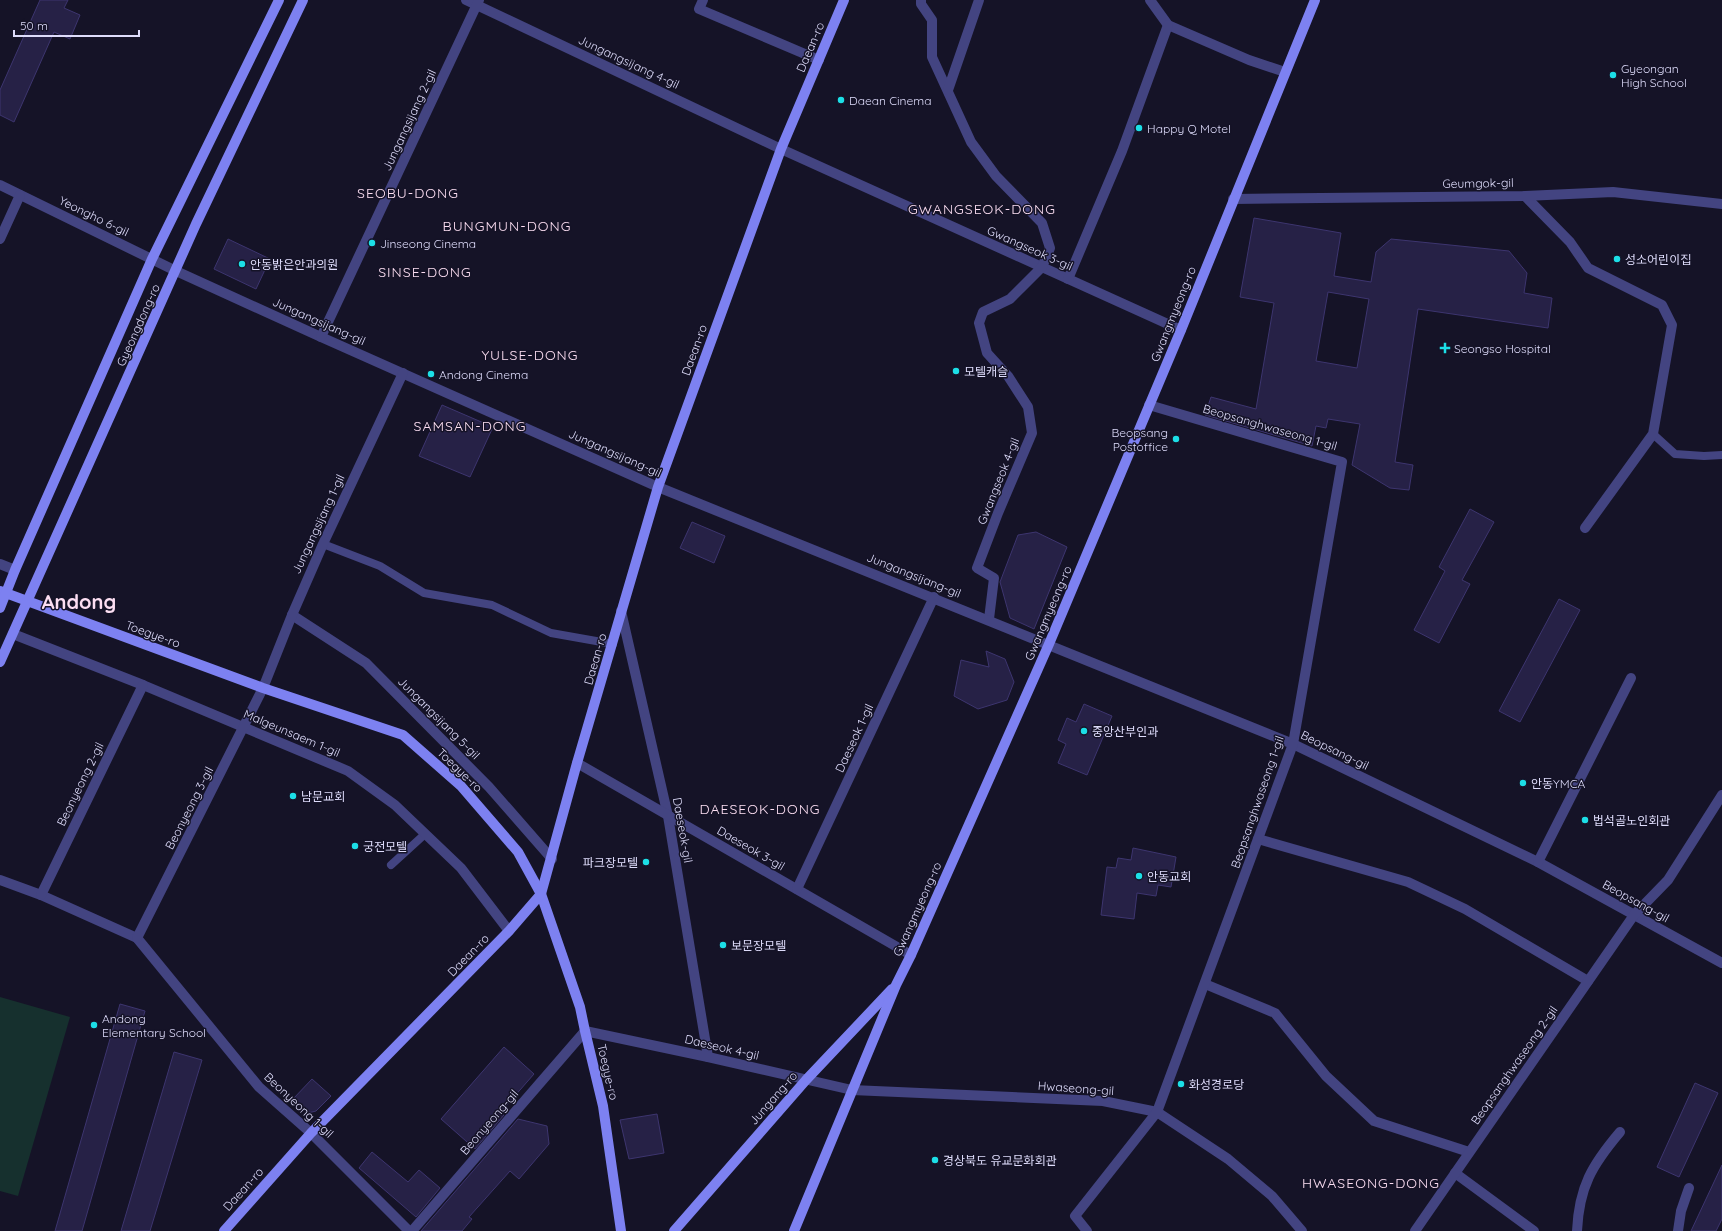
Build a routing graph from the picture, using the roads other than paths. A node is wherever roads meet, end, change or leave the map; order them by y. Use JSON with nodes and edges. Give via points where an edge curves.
{"nodes":[{"id":1,"x":279,"y":0,"type":"edge"},
{"id":2,"x":303,"y":0,"type":"edge"},
{"id":3,"x":466,"y":0,"type":"edge"},
{"id":4,"x":844,"y":0,"type":"edge"},
{"id":5,"x":921,"y":0,"type":"edge"},
{"id":6,"x":979,"y":0,"type":"edge"},
{"id":7,"x":1150,"y":0,"type":"edge"},
{"id":8,"x":1315,"y":0,"type":"edge"},
{"id":9,"x":478,"y":2,"type":"edge"},
{"id":10,"x":701,"y":4,"type":"edge"},
{"id":11,"x":1168,"y":25,"type":"junction"},
{"id":12,"x":819,"y":60,"type":"junction"},
{"id":13,"x":1285,"y":72,"type":"junction"},
{"id":14,"x":948,"y":90,"type":"junction"},
{"id":15,"x":781,"y":149,"type":"junction"},
{"id":16,"x":0,"y":185,"type":"edge"},
{"id":17,"x":20,"y":195,"type":"junction"},
{"id":18,"x":1524,"y":196,"type":"junction"},
{"id":19,"x":1233,"y":199,"type":"junction"},
{"id":20,"x":1722,"y":204,"type":"edge"},
{"id":21,"x":0,"y":239,"type":"edge"},
{"id":22,"x":152,"y":259,"type":"junction"},
{"id":23,"x":1042,"y":267,"type":"junction"},
{"id":24,"x":176,"y":271,"type":"junction"},
{"id":25,"x":1068,"y":279,"type":"junction"},
{"id":26,"x":1181,"y":330,"type":"junction"},
{"id":27,"x":321,"y":337,"type":"junction"},
{"id":28,"x":403,"y":373,"type":"junction"},
{"id":29,"x":1149,"y":406,"type":"junction"},
{"id":30,"x":1653,"y":434,"type":"junction"},
{"id":31,"x":1722,"y":456,"type":"edge"},
{"id":32,"x":658,"y":486,"type":"junction"},
{"id":33,"x":1585,"y":528,"type":"dead end"},
{"id":34,"x":323,"y":544,"type":"junction"},
{"id":35,"x":0,"y":564,"type":"edge"},
{"id":36,"x":15,"y":570,"type":"junction"},
{"id":37,"x":3,"y":593,"type":"edge"},
{"id":38,"x":934,"y":598,"type":"junction"},
{"id":39,"x":28,"y":602,"type":"junction"},
{"id":40,"x":0,"y":608,"type":"edge"},
{"id":41,"x":621,"y":611,"type":"junction"},
{"id":42,"x":292,"y":615,"type":"junction"},
{"id":43,"x":989,"y":619,"type":"junction"},
{"id":44,"x":13,"y":634,"type":"junction"},
{"id":45,"x":613,"y":644,"type":"junction"},
{"id":46,"x":1049,"y":644,"type":"junction"},
{"id":47,"x":0,"y":662,"type":"edge"},
{"id":48,"x":1631,"y":678,"type":"dead end"},
{"id":49,"x":143,"y":685,"type":"junction"},
{"id":50,"x":263,"y":688,"type":"junction"},
{"id":51,"x":244,"y":727,"type":"junction"},
{"id":52,"x":1293,"y":744,"type":"junction"},
{"id":53,"x":577,"y":764,"type":"junction"},
{"id":54,"x":1722,"y":794,"type":"edge"},
{"id":55,"x":668,"y":816,"type":"junction"},
{"id":56,"x":425,"y":834,"type":"junction"},
{"id":57,"x":1258,"y":839,"type":"junction"},
{"id":58,"x":552,"y":859,"type":"junction"},
{"id":59,"x":1538,"y":862,"type":"junction"},
{"id":60,"x":391,"y":865,"type":"dead end"},
{"id":61,"x":0,"y":880,"type":"edge"},
{"id":62,"x":797,"y":889,"type":"junction"},
{"id":63,"x":541,"y":894,"type":"junction"},
{"id":64,"x":41,"y":895,"type":"junction"},
{"id":65,"x":1634,"y":915,"type":"junction"},
{"id":66,"x":509,"y":931,"type":"junction"},
{"id":67,"x":137,"y":938,"type":"junction"},
{"id":68,"x":911,"y":955,"type":"junction"},
{"id":69,"x":1722,"y":963,"type":"edge"},
{"id":70,"x":1588,"y":981,"type":"junction"},
{"id":71,"x":1205,"y":984,"type":"junction"},
{"id":72,"x":896,"y":985,"type":"junction"},
{"id":73,"x":585,"y":1031,"type":"junction"},
{"id":74,"x":708,"y":1057,"type":"junction"},
{"id":75,"x":806,"y":1080,"type":"junction"},
{"id":76,"x":852,"y":1090,"type":"junction"},
{"id":77,"x":1157,"y":1112,"type":"junction"},
{"id":78,"x":1620,"y":1132,"type":"dead end"},
{"id":79,"x":312,"y":1133,"type":"junction"},
{"id":80,"x":1470,"y":1152,"type":"junction"},
{"id":81,"x":1455,"y":1173,"type":"junction"},
{"id":82,"x":1689,"y":1188,"type":"dead end"},
{"id":83,"x":224,"y":1231,"type":"edge"},
{"id":84,"x":410,"y":1231,"type":"edge"},
{"id":85,"x":621,"y":1231,"type":"edge"},
{"id":86,"x":674,"y":1231,"type":"edge"},
{"id":87,"x":794,"y":1231,"type":"edge"},
{"id":88,"x":1087,"y":1231,"type":"edge"},
{"id":89,"x":1302,"y":1231,"type":"edge"},
{"id":90,"x":1415,"y":1231,"type":"edge"},
{"id":91,"x":1534,"y":1231,"type":"edge"},
{"id":92,"x":1577,"y":1231,"type":"edge"},
{"id":93,"x":1678,"y":1231,"type":"edge"}],
"edges":[{"from":1,"to":22,"type":"street","name":"Gyeongdong-ro"},
{"from":2,"to":24,"type":"street","name":"Gyeongdong-ro"},
{"from":3,"to":9,"type":"street","name":"Jungangsijang 4-gil"},
{"from":4,"to":12,"type":"street","name":"Daean-ro"},
{"from":5,"to":14,"type":"street","via":[[932,20],[932,57]]},
{"from":6,"to":14,"type":"street"},
{"from":7,"to":11,"type":"street"},
{"from":8,"to":13,"type":"street","name":"Gwangmyeong-ro"},
{"from":9,"to":15,"type":"street","name":"Jungangsijang 4-gil"},
{"from":9,"to":27,"type":"street","name":"Jungangsijang 2-gil"},
{"from":10,"to":12,"type":"street"},
{"from":11,"to":13,"type":"street","via":[[1249,60]]},
{"from":11,"to":25,"type":"street","via":[[1122,151]]},
{"from":12,"to":15,"type":"street","name":"Daean-ro"},
{"from":13,"to":19,"type":"street","name":"Gwangmyeong-ro"},
{"from":14,"to":23,"type":"street","via":[[971,142],[996,176],[1042,223],[1050,248]]},
{"from":15,"to":23,"type":"street","name":"Gwangseok 3-gil"},
{"from":15,"to":32,"type":"street","name":"Daean-ro"},
{"from":16,"to":17,"type":"street","name":"Yeongho 6-gil"},
{"from":17,"to":21,"type":"street"},
{"from":17,"to":22,"type":"street","name":"Yeongho 6-gil"},
{"from":18,"to":19,"type":"street","name":"Geumgok-gil"},
{"from":18,"to":20,"type":"street","name":"Geumgok-gil","via":[[1613,192]]},
{"from":18,"to":30,"type":"street","via":[[1570,242],[1588,268],[1662,306],[1672,325]]},
{"from":19,"to":26,"type":"street","name":"Gwangmyeong-ro"},
{"from":22,"to":24,"type":"street","name":"Yeongho 6-gil"},
{"from":22,"to":36,"type":"street","name":"Gyeongdong-ro"},
{"from":23,"to":25,"type":"street","name":"Gwangseok 3-gil"},
{"from":23,"to":43,"type":"street","name":"Gwangseok 4-gil","via":[[1010,299],[983,312],[979,323],[987,353],[1008,376],[1028,407],[1032,433],[977,568],[994,578]]},
{"from":24,"to":27,"type":"street","name":"Jungangsijang-gil"},
{"from":24,"to":39,"type":"street","name":"Gyeongdong-ro"},
{"from":25,"to":26,"type":"street","name":"Gwangseok 3-gil"},
{"from":26,"to":29,"type":"street","name":"Gwangmyeong-ro"},
{"from":27,"to":28,"type":"street","name":"Jungangsijang-gil"},
{"from":28,"to":32,"type":"street","name":"Jungangsijang-gil"},
{"from":28,"to":34,"type":"street","name":"Jungangsijang 1-gil"},
{"from":29,"to":46,"type":"street","name":"Gwangmyeong-ro"},
{"from":29,"to":52,"type":"street","name":"Beopsanghwaseong 1-gil","via":[[1342,462]]},
{"from":30,"to":31,"type":"lane","via":[[1675,454]]},
{"from":30,"to":33,"type":"street"},
{"from":32,"to":38,"type":"street","name":"Jungangsijang-gil"},
{"from":32,"to":41,"type":"street","name":"Daean-ro"},
{"from":34,"to":42,"type":"street","name":"Jungangsijang 1-gil"},
{"from":34,"to":45,"type":"lane","via":[[380,566],[424,593],[492,605],[551,633]]},
{"from":35,"to":36,"type":"street"},
{"from":36,"to":37,"type":"street","name":"Gyeongdong-ro"},
{"from":37,"to":39,"type":"street","name":"Toegye-ro"},
{"from":37,"to":40,"type":"street","name":"Gyeongdong-ro"},
{"from":38,"to":43,"type":"street","name":"Jungangsijang-gil"},
{"from":38,"to":62,"type":"street","name":"Daeseok 1-gil"},
{"from":39,"to":44,"type":"street","name":"Gyeongdong-ro"},
{"from":39,"to":50,"type":"street","name":"Toegye-ro"},
{"from":41,"to":45,"type":"street","name":"Daean-ro"},
{"from":41,"to":55,"type":"street","name":"Daeseok-gil"},
{"from":42,"to":50,"type":"street","name":"Jungangsijang 1-gil"},
{"from":42,"to":58,"type":"street","name":"Jungangsijang 5-gil","via":[[366,663],[489,787]]},
{"from":43,"to":46,"type":"street","name":"Jungangsijang-gil"},
{"from":44,"to":47,"type":"street","name":"Gyeongdong-ro"},
{"from":44,"to":49,"type":"street","name":"Malgeunsaem 1-gil"},
{"from":45,"to":53,"type":"street","name":"Daean-ro"},
{"from":46,"to":52,"type":"street","name":"Beopsang-gil"},
{"from":46,"to":68,"type":"street","name":"Gwangmyeong-ro"},
{"from":48,"to":59,"type":"street"},
{"from":49,"to":51,"type":"street","name":"Malgeunsaem 1-gil"},
{"from":49,"to":64,"type":"street","name":"Beonyeong 2-gil"},
{"from":50,"to":51,"type":"street","name":"Beonyeong 3-gil"},
{"from":50,"to":63,"type":"street","name":"Toegye-ro","via":[[403,735],[460,786],[518,852]]},
{"from":51,"to":56,"type":"street","name":"Malgeunsaem 1-gil","via":[[348,771],[395,805]]},
{"from":51,"to":67,"type":"street","name":"Beonyeong 3-gil"},
{"from":52,"to":57,"type":"street","name":"Beopsanghwaseong 1-gil"},
{"from":52,"to":59,"type":"street","name":"Beopsang-gil"},
{"from":53,"to":55,"type":"street","name":"Daeseok 3-gil"},
{"from":53,"to":58,"type":"street","name":"Daean-ro"},
{"from":54,"to":65,"type":"street","name":"Beopsanghwaseong 2-gil","via":[[1668,880]]},
{"from":55,"to":62,"type":"street","name":"Daeseok 3-gil"},
{"from":55,"to":74,"type":"street","name":"Daeseok-gil"},
{"from":56,"to":60,"type":"lane"},
{"from":56,"to":66,"type":"street","name":"Malgeunsaem 1-gil","via":[[461,868]]},
{"from":57,"to":70,"type":"street","via":[[1408,882],[1465,909]]},
{"from":57,"to":71,"type":"street","name":"Beopsanghwaseong 1-gil"},
{"from":58,"to":63,"type":"street","name":"Daean-ro"},
{"from":59,"to":65,"type":"street","name":"Beopsang-gil"},
{"from":61,"to":64,"type":"street","name":"Beonyeong 1-gil"},
{"from":62,"to":68,"type":"street","name":"Daeseok 3-gil"},
{"from":63,"to":66,"type":"street","name":"Daean-ro"},
{"from":63,"to":73,"type":"street","name":"Toegye-ro","via":[[580,1007]]},
{"from":64,"to":67,"type":"street","name":"Beonyeong 1-gil"},
{"from":65,"to":69,"type":"street","name":"Beopsang-gil"},
{"from":65,"to":70,"type":"street","name":"Beopsanghwaseong 2-gil"},
{"from":66,"to":79,"type":"street","name":"Daean-ro"},
{"from":67,"to":79,"type":"street","name":"Beonyeong 1-gil","via":[[259,1087]]},
{"from":68,"to":72,"type":"street","name":"Gwangmyeong-ro"},
{"from":70,"to":80,"type":"street","name":"Beopsanghwaseong 2-gil"},
{"from":71,"to":77,"type":"street","name":"Beopsanghwaseong 1-gil"},
{"from":71,"to":80,"type":"street","via":[[1274,1013],[1326,1076],[1374,1121]]},
{"from":72,"to":75,"type":"street","name":"Jungang-ro"},
{"from":72,"to":76,"type":"street","name":"Gwangmyeong-ro"},
{"from":73,"to":74,"type":"street","name":"Daeseok 4-gil"},
{"from":73,"to":84,"type":"street","name":"Beonyeong-gil"},
{"from":73,"to":85,"type":"street","name":"Toegye-ro","via":[[603,1106]]},
{"from":74,"to":75,"type":"street","name":"Daeseok 4-gil"},
{"from":75,"to":76,"type":"street","name":"Daeseok 4-gil"},
{"from":75,"to":86,"type":"street","name":"Jungang-ro"},
{"from":76,"to":77,"type":"street","name":"Hwaseong-gil","via":[[1103,1101]]},
{"from":76,"to":87,"type":"street","name":"Gwangmyeong-ro"},
{"from":77,"to":88,"type":"street","name":"Beopsanghwaseong 1-gil","via":[[1075,1216]]},
{"from":77,"to":89,"type":"street","name":"Hwaseong-gil","via":[[1228,1159],[1272,1196]]},
{"from":78,"to":92,"type":"street","via":[[1600,1154],[1590,1172],[1578,1216]]},
{"from":79,"to":83,"type":"street","name":"Daean-ro"},
{"from":79,"to":84,"type":"street","name":"Beonyeong 1-gil"},
{"from":80,"to":81,"type":"street","name":"Beopsanghwaseong 2-gil"},
{"from":81,"to":90,"type":"street","name":"Beopsanghwaseong 2-gil"},
{"from":81,"to":91,"type":"street"},
{"from":82,"to":93,"type":"street","via":[[1681,1211]]}]}
